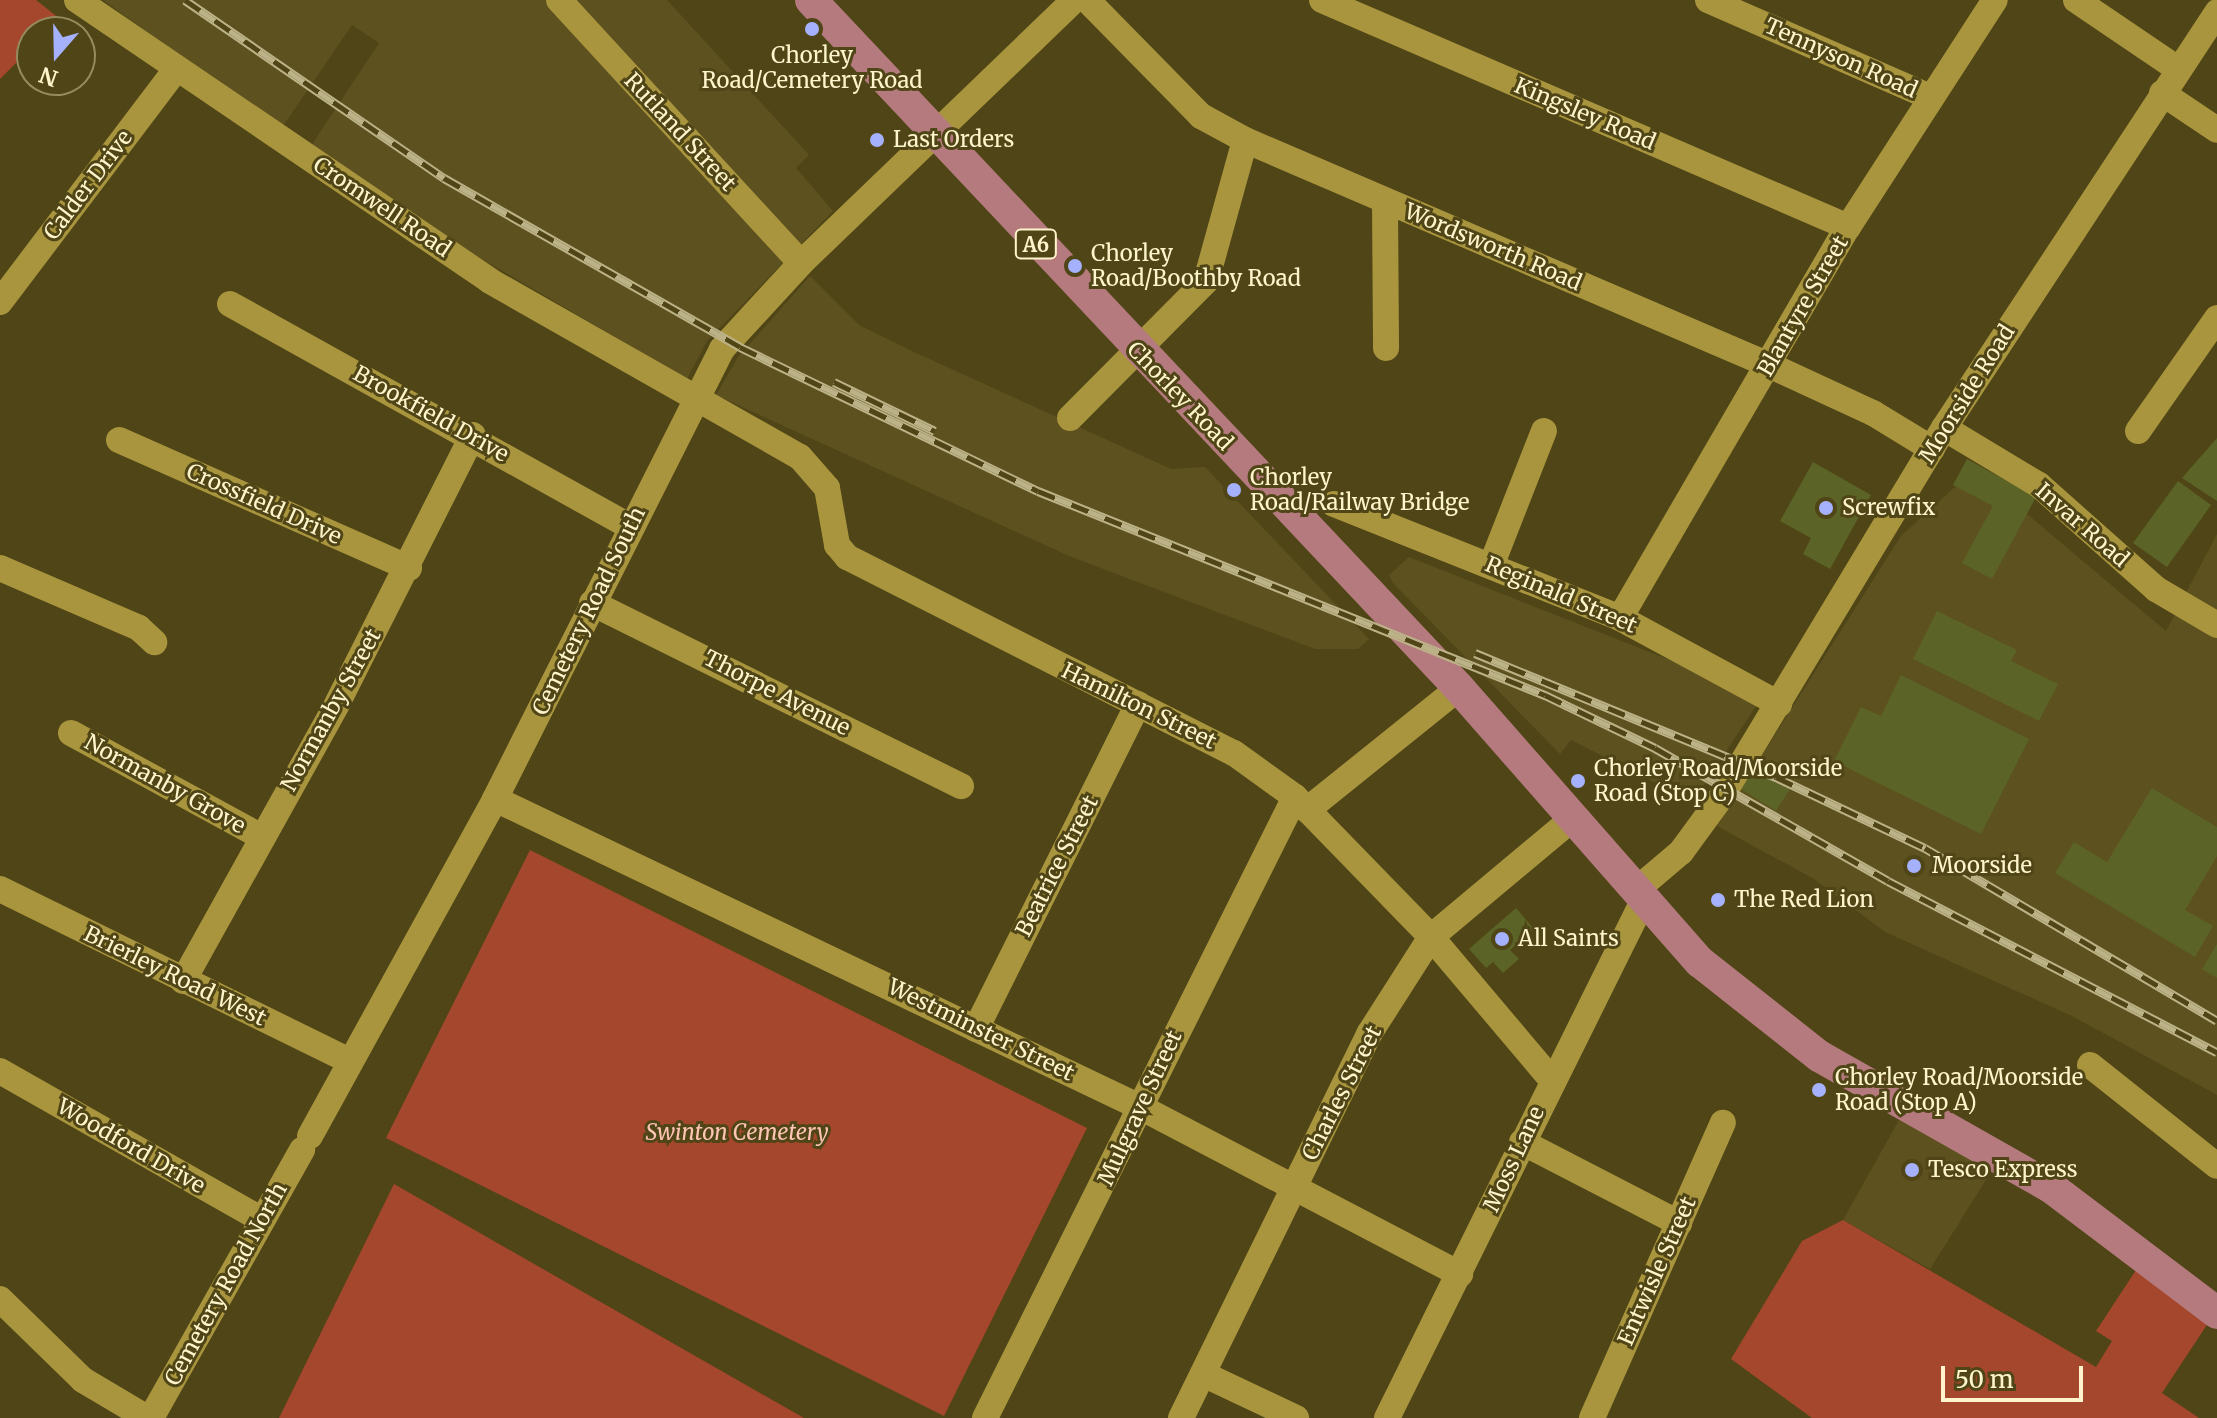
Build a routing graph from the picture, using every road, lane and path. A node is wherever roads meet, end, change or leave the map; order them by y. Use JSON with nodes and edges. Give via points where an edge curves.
{"nodes":[{"id":1,"x":77,"y":0,"type":"edge"},
{"id":2,"x":559,"y":0,"type":"edge"},
{"id":3,"x":811,"y":0,"type":"edge"},
{"id":4,"x":1074,"y":0,"type":"edge"},
{"id":5,"x":1087,"y":0,"type":"edge"},
{"id":6,"x":1322,"y":0,"type":"edge"},
{"id":7,"x":1708,"y":0,"type":"edge"},
{"id":8,"x":1995,"y":0,"type":"edge"},
{"id":9,"x":2076,"y":0,"type":"edge"},
{"id":10,"x":2217,"y":12,"type":"edge"},
{"id":11,"x":177,"y":68,"type":"junction"},
{"id":12,"x":2178,"y":69,"type":"junction"},
{"id":13,"x":2162,"y":93,"type":"junction"},
{"id":14,"x":1930,"y":97,"type":"junction"},
{"id":15,"x":2217,"y":130,"type":"edge"},
{"id":16,"x":935,"y":136,"type":"junction"},
{"id":17,"x":1245,"y":140,"type":"junction"},
{"id":18,"x":1385,"y":201,"type":"junction"},
{"id":19,"x":1848,"y":227,"type":"junction"},
{"id":20,"x":801,"y":263,"type":"junction"},
{"id":21,"x":0,"y":302,"type":"edge"},
{"id":22,"x":230,"y":304,"type":"dead end"},
{"id":23,"x":2217,"y":318,"type":"edge"},
{"id":24,"x":1386,"y":348,"type":"dead end"},
{"id":25,"x":1137,"y":352,"type":"junction"},
{"id":26,"x":1769,"y":365,"type":"junction"},
{"id":27,"x":694,"y":402,"type":"junction"},
{"id":28,"x":1070,"y":418,"type":"dead end"},
{"id":29,"x":1544,"y":431,"type":"dead end"},
{"id":30,"x":2138,"y":431,"type":"dead end"},
{"id":31,"x":473,"y":435,"type":"junction"},
{"id":32,"x":1938,"y":439,"type":"junction"},
{"id":33,"x":119,"y":440,"type":"dead end"},
{"id":34,"x":1334,"y":504,"type":"dead end"},
{"id":35,"x":630,"y":527,"type":"junction"},
{"id":36,"x":1491,"y":566,"type":"junction"},
{"id":37,"x":0,"y":568,"type":"edge"},
{"id":38,"x":409,"y":568,"type":"junction"},
{"id":39,"x":592,"y":603,"type":"junction"},
{"id":40,"x":1620,"y":618,"type":"junction"},
{"id":41,"x":2217,"y":625,"type":"edge"},
{"id":42,"x":154,"y":642,"type":"dead end"},
{"id":43,"x":1454,"y":683,"type":"junction"},
{"id":44,"x":1138,"y":704,"type":"junction"},
{"id":45,"x":1779,"y":704,"type":"junction"},
{"id":46,"x":71,"y":733,"type":"dead end"},
{"id":47,"x":961,"y":786,"type":"dead end"},
{"id":48,"x":495,"y":799,"type":"junction"},
{"id":49,"x":1301,"y":803,"type":"junction"},
{"id":50,"x":1572,"y":819,"type":"junction"},
{"id":51,"x":260,"y":836,"type":"junction"},
{"id":52,"x":0,"y":889,"type":"edge"},
{"id":53,"x":1639,"y":896,"type":"junction"},
{"id":54,"x":1431,"y":937,"type":"junction"},
{"id":55,"x":183,"y":981,"type":"junction"},
{"id":56,"x":976,"y":1029,"type":"junction"},
{"id":57,"x":350,"y":1061,"type":"junction"},
{"id":58,"x":2090,"y":1065,"type":"dead end"},
{"id":59,"x":0,"y":1071,"type":"edge"},
{"id":60,"x":1552,"y":1080,"type":"junction"},
{"id":61,"x":1142,"y":1108,"type":"junction"},
{"id":62,"x":1723,"y":1123,"type":"dead end"},
{"id":63,"x":1522,"y":1142,"type":"junction"},
{"id":64,"x":306,"y":1143,"type":"joint"},
{"id":65,"x":2217,"y":1166,"type":"edge"},
{"id":66,"x":1296,"y":1186,"type":"junction"},
{"id":67,"x":262,"y":1220,"type":"junction"},
{"id":68,"x":1679,"y":1223,"type":"junction"},
{"id":69,"x":1460,"y":1274,"type":"junction"},
{"id":70,"x":0,"y":1299,"type":"edge"},
{"id":71,"x":2214,"y":1306,"type":"edge"},
{"id":72,"x":1203,"y":1374,"type":"junction"},
{"id":73,"x":149,"y":1418,"type":"edge"},
{"id":74,"x":985,"y":1418,"type":"edge"},
{"id":75,"x":1181,"y":1418,"type":"edge"},
{"id":76,"x":1296,"y":1418,"type":"edge"},
{"id":77,"x":1387,"y":1418,"type":"edge"},
{"id":78,"x":1592,"y":1418,"type":"edge"}],
"edges":[{"from":1,"to":11,"type":"street","name":"Cromwell Road"},
{"from":2,"to":20,"type":"street","name":"Rutland Street"},
{"from":3,"to":16,"type":"main road","name":"Chorley Road","number":"A6"},
{"from":4,"to":16,"type":"street","name":"Cemetery Road South"},
{"from":5,"to":17,"type":"street","name":"Wordsworth Road","via":[[1201,116]]},
{"from":6,"to":19,"type":"street","name":"Kingsley Road"},
{"from":7,"to":14,"type":"street","name":"Tennyson Road"},
{"from":8,"to":14,"type":"street","name":"Blantyre Street"},
{"from":9,"to":12,"type":"street"},
{"from":10,"to":12,"type":"street","name":"Moorside Road"},
{"from":11,"to":21,"type":"street","name":"Calder Drive"},
{"from":11,"to":27,"type":"street","name":"Cromwell Road","via":[[490,281]]},
{"from":12,"to":13,"type":"street","name":"Moorside Road"},
{"from":13,"to":15,"type":"street"},
{"from":13,"to":32,"type":"street","name":"Moorside Road"},
{"from":14,"to":19,"type":"street","name":"Blantyre Street"},
{"from":16,"to":20,"type":"street","name":"Cemetery Road South"},
{"from":16,"to":25,"type":"main road","name":"Chorley Road","number":"A6"},
{"from":17,"to":18,"type":"street","name":"Wordsworth Road"},
{"from":17,"to":25,"type":"street","via":[[1213,269]]},
{"from":18,"to":24,"type":"street"},
{"from":18,"to":26,"type":"street","name":"Wordsworth Road"},
{"from":19,"to":26,"type":"street","name":"Blantyre Street"},
{"from":20,"to":27,"type":"street","name":"Cemetery Road South","via":[[713,364]]},
{"from":22,"to":31,"type":"street","name":"Brookfield Drive"},
{"from":23,"to":30,"type":"street"},
{"from":25,"to":28,"type":"street"},
{"from":25,"to":43,"type":"main road","name":"Chorley Road","number":"A6"},
{"from":26,"to":32,"type":"street","name":"Wordsworth Road"},
{"from":26,"to":40,"type":"street","name":"Blantyre Street"},
{"from":27,"to":35,"type":"street","name":"Cemetery Road South"},
{"from":27,"to":44,"type":"street","name":"Hamilton Street","via":[[820,473],[837,545],[847,557]]},
{"from":29,"to":36,"type":"street"},
{"from":31,"to":35,"type":"street","name":"Brookfield Drive"},
{"from":31,"to":38,"type":"street","name":"Normanby Street"},
{"from":32,"to":41,"type":"street","name":"Invar Road","via":[[2039,485],[2156,589]]},
{"from":32,"to":45,"type":"street","name":"Moorside Road"},
{"from":33,"to":38,"type":"street","name":"Crossfield Drive"},
{"from":34,"to":36,"type":"street","name":"Reginald Street"},
{"from":35,"to":39,"type":"street","name":"Cemetery Road South"},
{"from":36,"to":40,"type":"street","name":"Reginald Street"},
{"from":37,"to":42,"type":"street","via":[[139,628]]},
{"from":38,"to":51,"type":"street","name":"Normanby Street"},
{"from":39,"to":47,"type":"street","name":"Thorpe Avenue"},
{"from":39,"to":48,"type":"street","name":"Cemetery Road South"},
{"from":40,"to":45,"type":"street","name":"Reginald Street"},
{"from":43,"to":49,"type":"street","name":"Mulgrave Street"},
{"from":43,"to":50,"type":"main road","name":"Chorley Road","number":"A6"},
{"from":44,"to":49,"type":"street","name":"Hamilton Street","via":[[1234,753]]},
{"from":44,"to":56,"type":"street","name":"Beatrice Street"},
{"from":45,"to":53,"type":"street","name":"Moorside Road","via":[[1722,796],[1681,852]]},
{"from":46,"to":51,"type":"street","name":"Normanby Grove"},
{"from":48,"to":56,"type":"street","name":"Westminster Street"},
{"from":48,"to":57,"type":"street","name":"Cemetery Road South"},
{"from":49,"to":54,"type":"street","name":"Hamilton Street"},
{"from":49,"to":61,"type":"street","name":"Mulgrave Street"},
{"from":50,"to":53,"type":"main road","name":"Chorley Road","number":"A6"},
{"from":50,"to":54,"type":"street","name":"Charles Street"},
{"from":51,"to":55,"type":"street","name":"Normanby Street"},
{"from":52,"to":55,"type":"street","name":"Brierley Road West"},
{"from":53,"to":60,"type":"street","name":"Moss Lane"},
{"from":53,"to":71,"type":"main road","number":"A6","via":[[1754,1010],[1819,1056],[2052,1188]]},
{"from":54,"to":60,"type":"street","name":"Hamilton Street"},
{"from":54,"to":66,"type":"street","name":"Charles Street","via":[[1369,1034]]},
{"from":55,"to":57,"type":"street","name":"Brierley Road West"},
{"from":56,"to":61,"type":"street","name":"Westminster Street"},
{"from":57,"to":64,"type":"street","name":"Cemetery Road South"},
{"from":58,"to":65,"type":"street"},
{"from":59,"to":67,"type":"street","name":"Woodford Drive"},
{"from":60,"to":63,"type":"street","name":"Moss Lane"},
{"from":61,"to":66,"type":"street","name":"Westminster Street"},
{"from":61,"to":74,"type":"street","name":"Mulgrave Street","via":[[1058,1264]]},
{"from":62,"to":68,"type":"street","name":"Entwisle Street"},
{"from":63,"to":68,"type":"street"},
{"from":63,"to":69,"type":"street","name":"Moss Lane"},
{"from":64,"to":67,"type":"street","name":"Cemetery Road North"},
{"from":66,"to":69,"type":"street","name":"Westminster Street"},
{"from":66,"to":72,"type":"street","name":"Charles Street"},
{"from":67,"to":73,"type":"street","name":"Cemetery Road North"},
{"from":68,"to":78,"type":"street","name":"Entwisle Street"},
{"from":69,"to":77,"type":"street","name":"Moss Lane"},
{"from":70,"to":73,"type":"street","via":[[83,1380]]},
{"from":72,"to":75,"type":"street","name":"Charles Street"},
{"from":72,"to":76,"type":"street"}]}
